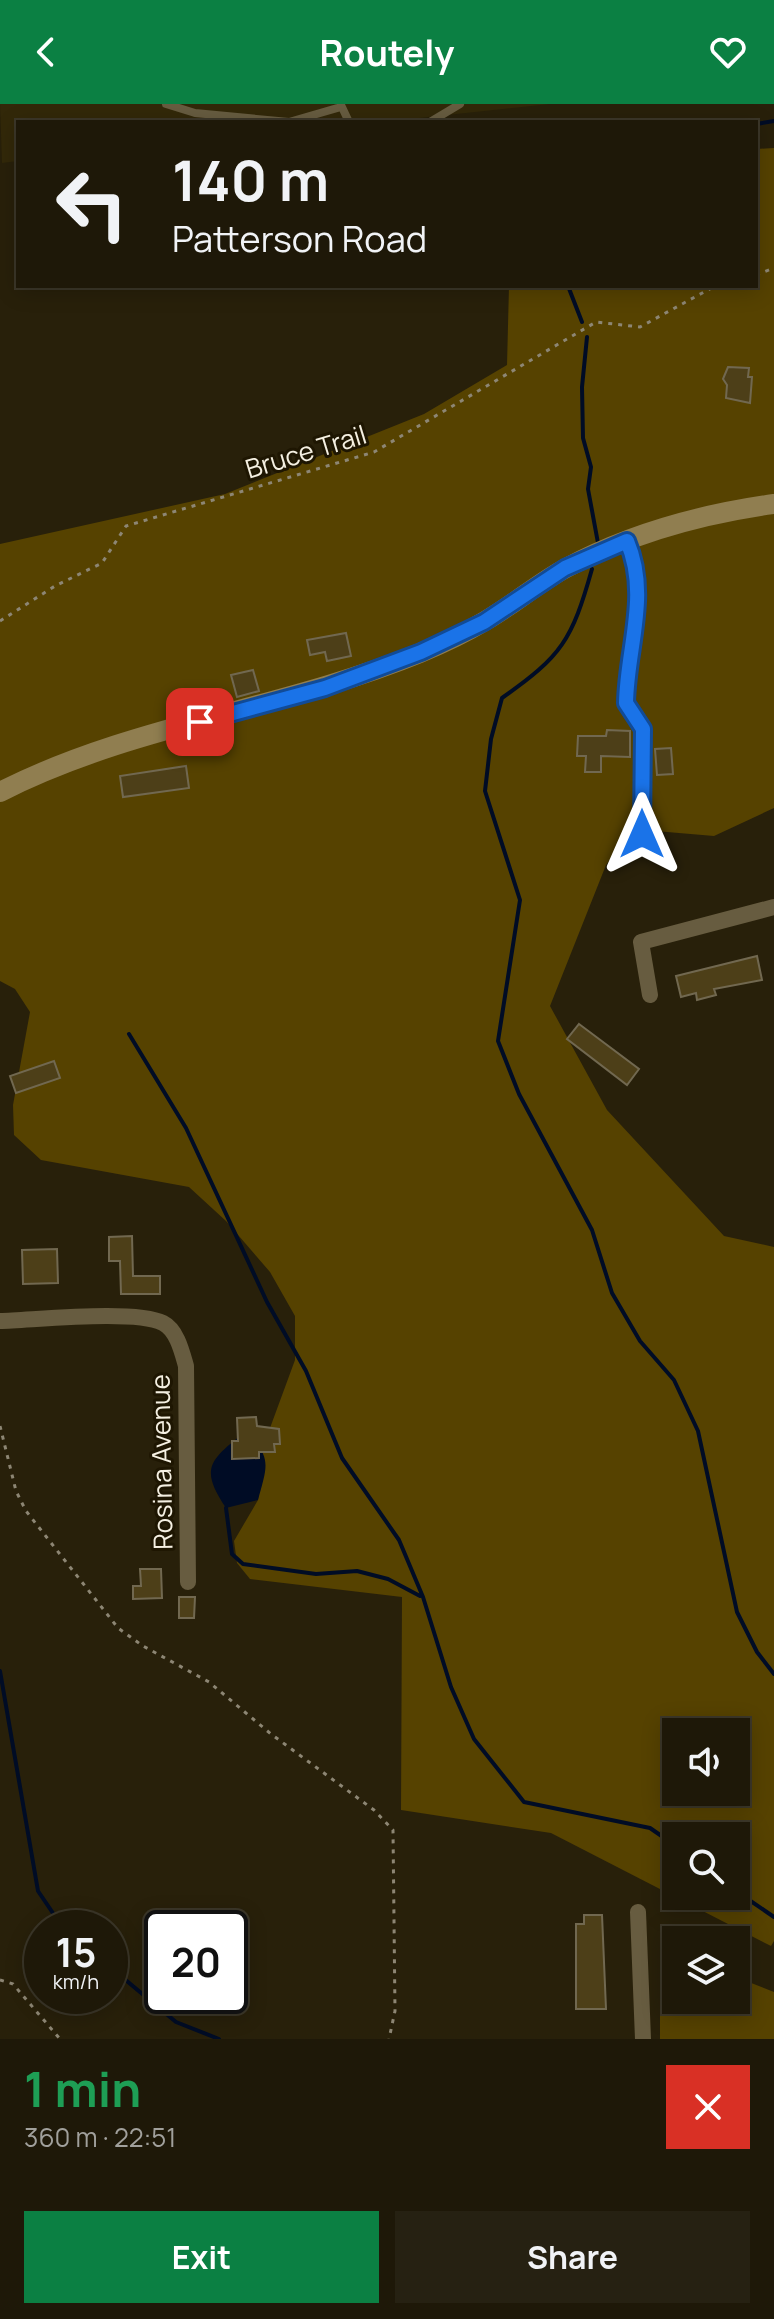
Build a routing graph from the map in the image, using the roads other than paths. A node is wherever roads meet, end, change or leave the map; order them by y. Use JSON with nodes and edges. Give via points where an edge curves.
{"nodes":[{"id":1,"x":166,"y":104,"type":"edge"},
{"id":2,"x":460,"y":104,"type":"edge"},
{"id":3,"x":341,"y":106,"type":"edge"},
{"id":4,"x":268,"y":120,"type":"edge"},
{"id":5,"x":296,"y":120,"type":"edge"},
{"id":6,"x":433,"y":120,"type":"edge"},
{"id":7,"x":774,"y":504,"type":"edge"},
{"id":8,"x":627,"y":541,"type":"junction"},
{"id":9,"x":0,"y":792,"type":"edge"},
{"id":10,"x":642,"y":834,"type":"dead end"},
{"id":11,"x":774,"y":907,"type":"edge"},
{"id":12,"x":650,"y":995,"type":"dead end"},
{"id":13,"x":0,"y":1321,"type":"edge"},
{"id":14,"x":188,"y":1582,"type":"dead end"},
{"id":15,"x":638,"y":1912,"type":"dead end"},
{"id":16,"x":643,"y":2039,"type":"edge"}],
"edges":[{"from":1,"to":4,"type":"lane","via":[[195,113]]},
{"from":2,"to":6,"type":"lane"},
{"from":3,"to":5,"type":"lane"},
{"from":7,"to":8,"type":"street","via":[[718,511]]},
{"from":8,"to":9,"type":"street","via":[[565,568],[484,622],[421,652],[325,688],[50,766]]},
{"from":8,"to":10,"type":"lane","via":[[638,579],[626,703],[643,729]]},
{"from":11,"to":12,"type":"street","via":[[641,942]]},
{"from":13,"to":14,"type":"street","name":"Rosina Avenue","via":[[140,1317],[165,1324],[179,1343],[186,1366]]},
{"from":15,"to":16,"type":"street"}]}
